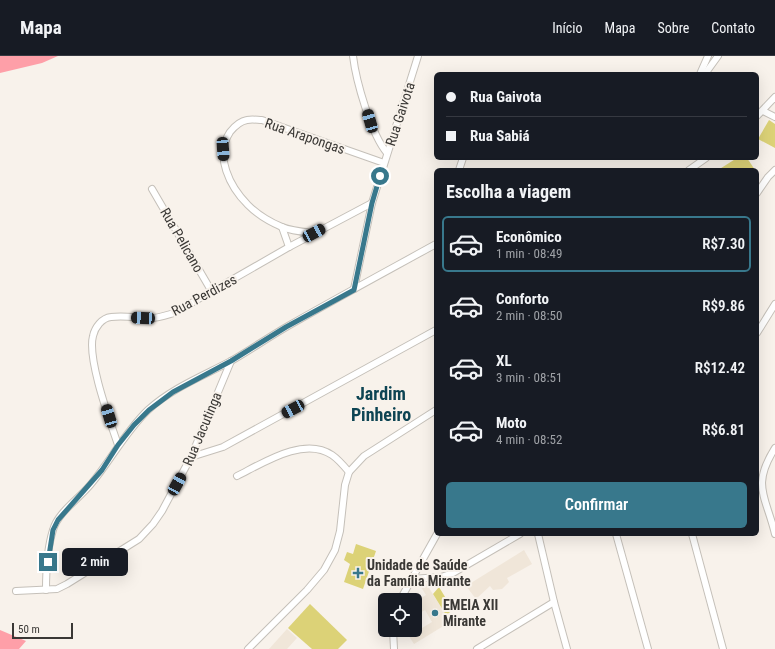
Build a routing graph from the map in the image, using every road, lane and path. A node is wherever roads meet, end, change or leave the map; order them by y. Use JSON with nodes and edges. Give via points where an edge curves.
{"nodes":[{"id":1,"x":353,"y":56,"type":"edge"},
{"id":2,"x":418,"y":56,"type":"edge"},
{"id":3,"x":708,"y":56,"type":"edge"},
{"id":4,"x":718,"y":56,"type":"edge"},
{"id":5,"x":701,"y":72,"type":"edge"},
{"id":6,"x":706,"y":72,"type":"edge"},
{"id":7,"x":775,"y":97,"type":"edge"},
{"id":8,"x":763,"y":111,"type":"junction"},
{"id":9,"x":759,"y":114,"type":"edge"},
{"id":10,"x":775,"y":117,"type":"edge"},
{"id":11,"x":387,"y":153,"type":"junction"},
{"id":12,"x":703,"y":160,"type":"edge"},
{"id":13,"x":384,"y":163,"type":"junction"},
{"id":14,"x":693,"y":168,"type":"edge"},
{"id":15,"x":775,"y":170,"type":"edge"},
{"id":16,"x":152,"y":189,"type":"dead end"},
{"id":17,"x":759,"y":190,"type":"edge"},
{"id":18,"x":372,"y":203,"type":"junction"},
{"id":19,"x":282,"y":227,"type":"junction"},
{"id":20,"x":314,"y":233,"type":"junction"},
{"id":21,"x":434,"y":245,"type":"edge"},
{"id":22,"x":289,"y":247,"type":"junction"},
{"id":23,"x":354,"y":290,"type":"junction"},
{"id":24,"x":212,"y":292,"type":"junction"},
{"id":25,"x":775,"y":304,"type":"edge"},
{"id":26,"x":759,"y":330,"type":"edge"},
{"id":27,"x":434,"y":331,"type":"edge"},
{"id":28,"x":231,"y":361,"type":"junction"},
{"id":29,"x":434,"y":411,"type":"edge"},
{"id":30,"x":118,"y":445,"type":"junction"},
{"id":31,"x":775,"y":448,"type":"edge"},
{"id":32,"x":191,"y":457,"type":"junction"},
{"id":33,"x":349,"y":472,"type":"junction"},
{"id":34,"x":237,"y":476,"type":"dead end"},
{"id":35,"x":775,"y":534,"type":"edge"},
{"id":36,"x":436,"y":536,"type":"edge"},
{"id":37,"x":517,"y":536,"type":"edge"},
{"id":38,"x":538,"y":536,"type":"edge"},
{"id":39,"x":617,"y":536,"type":"edge"},
{"id":40,"x":693,"y":536,"type":"edge"},
{"id":41,"x":411,"y":579,"type":"junction"},
{"id":42,"x":46,"y":590,"type":"junction"},
{"id":43,"x":16,"y":591,"type":"dead end"},
{"id":44,"x":404,"y":593,"type":"edge"},
{"id":45,"x":554,"y":602,"type":"junction"},
{"id":46,"x":393,"y":637,"type":"edge"},
{"id":47,"x":248,"y":649,"type":"edge"},
{"id":48,"x":394,"y":649,"type":"edge"},
{"id":49,"x":477,"y":649,"type":"edge"},
{"id":50,"x":567,"y":649,"type":"edge"},
{"id":51,"x":648,"y":649,"type":"edge"},
{"id":52,"x":723,"y":649,"type":"edge"}],
"edges":[{"from":1,"to":11,"type":"street","via":[[370,121],[377,139]]},
{"from":2,"to":11,"type":"street","name":"Rua Gaivota"},
{"from":3,"to":5,"type":"street"},
{"from":4,"to":6,"type":"street"},
{"from":7,"to":8,"type":"street"},
{"from":8,"to":9,"type":"street"},
{"from":8,"to":10,"type":"street"},
{"from":11,"to":13,"type":"street","name":"Rua Gaivota"},
{"from":12,"to":14,"type":"street"},
{"from":13,"to":18,"type":"street","name":"Rua Gaivota"},
{"from":13,"to":19,"type":"street","name":"Rua Arapongas","via":[[262,120],[247,120],[233,127],[223,149],[224,162],[232,186],[248,206]]},
{"from":15,"to":17,"type":"street"},
{"from":16,"to":24,"type":"street","name":"Rua Pelicano"},
{"from":18,"to":20,"type":"street","name":"Rua Perdizes"},
{"from":18,"to":23,"type":"street","name":"Rua Gaivota"},
{"from":19,"to":20,"type":"street","name":"Rua Arapongas"},
{"from":19,"to":22,"type":"street"},
{"from":20,"to":22,"type":"street","name":"Rua Perdizes"},
{"from":21,"to":23,"type":"street"},
{"from":22,"to":24,"type":"street","name":"Rua Perdizes"},
{"from":23,"to":28,"type":"street"},
{"from":24,"to":30,"type":"street","name":"Rua Perdizes","via":[[162,317],[109,317],[96,327],[92,336],[93,358]]},
{"from":25,"to":26,"type":"street"},
{"from":27,"to":32,"type":"street","via":[[223,447]]},
{"from":28,"to":30,"type":"street","via":[[173,392],[149,410]]},
{"from":28,"to":32,"type":"street","name":"Rua Jacutinga"},
{"from":29,"to":33,"type":"street","via":[[364,456]]},
{"from":30,"to":42,"type":"street","via":[[86,491],[63,514],[53,530]]},
{"from":31,"to":35,"type":"street","via":[[761,483]]},
{"from":32,"to":42,"type":"street","name":"Rua Jacutinga","via":[[162,510],[139,540],[67,584],[57,589]]},
{"from":33,"to":34,"type":"street","via":[[332,455],[313,448],[273,458]]},
{"from":33,"to":47,"type":"street","via":[[340,531],[335,550],[324,570]]},
{"from":36,"to":41,"type":"street"},
{"from":37,"to":41,"type":"street","via":[[453,573]]},
{"from":38,"to":45,"type":"street"},
{"from":39,"to":51,"type":"street"},
{"from":40,"to":52,"type":"street"},
{"from":41,"to":44,"type":"street"},
{"from":42,"to":43,"type":"street","name":"Rua Jacutinga"},
{"from":45,"to":49,"type":"street"},
{"from":45,"to":50,"type":"street"},
{"from":46,"to":48,"type":"street"}]}
